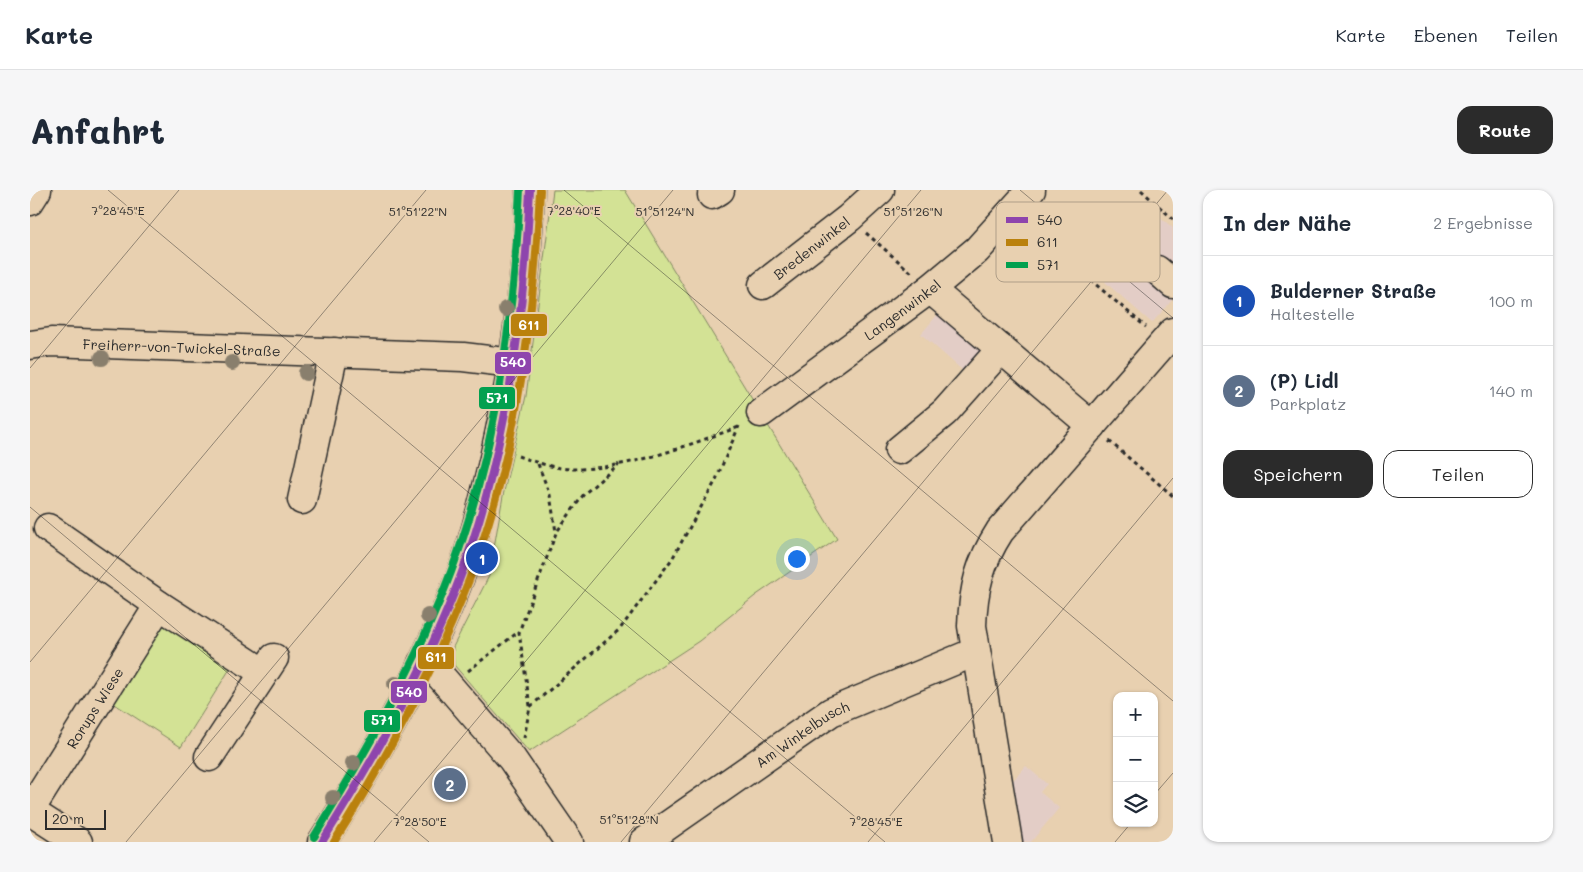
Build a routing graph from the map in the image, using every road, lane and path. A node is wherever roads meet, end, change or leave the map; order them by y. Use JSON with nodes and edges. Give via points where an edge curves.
{"nodes":[{"id":1,"x":37,"y":190,"type":"edge"},
{"id":2,"x":530,"y":190,"type":"edge"},
{"id":3,"x":880,"y":190,"type":"edge"},
{"id":4,"x":1031,"y":190,"type":"edge"},
{"id":5,"x":1140,"y":190,"type":"edge"},
{"id":6,"x":30,"y":201,"type":"edge"},
{"id":7,"x":1021,"y":202,"type":"edge"},
{"id":8,"x":1154,"y":202,"type":"edge"},
{"id":9,"x":1160,"y":208,"type":"edge"},
{"id":10,"x":849,"y":218,"type":"junction"},
{"id":11,"x":1173,"y":219,"type":"edge"},
{"id":12,"x":996,"y":229,"type":"edge"},
{"id":13,"x":1099,"y":282,"type":"edge"},
{"id":14,"x":763,"y":284,"type":"dead end"},
{"id":15,"x":930,"y":289,"type":"junction"},
{"id":16,"x":1168,"y":337,"type":"edge"},
{"id":17,"x":30,"y":344,"type":"edge"},
{"id":18,"x":1001,"y":349,"type":"junction"},
{"id":19,"x":334,"y":352,"type":"junction"},
{"id":20,"x":513,"y":363,"type":"junction"},
{"id":21,"x":750,"y":420,"type":"junction"},
{"id":22,"x":1092,"y":426,"type":"junction"},
{"id":23,"x":899,"y":450,"type":"dead end"},
{"id":24,"x":511,"y":454,"type":"dead end"},
{"id":25,"x":537,"y":463,"type":"junction"},
{"id":26,"x":619,"y":464,"type":"junction"},
{"id":27,"x":1173,"y":496,"type":"edge"},
{"id":28,"x":302,"y":500,"type":"dead end"},
{"id":29,"x":48,"y":528,"type":"dead end"},
{"id":30,"x":556,"y":533,"type":"junction"},
{"id":31,"x":159,"y":605,"type":"junction"},
{"id":32,"x":519,"y":632,"type":"junction"},
{"id":33,"x":975,"y":652,"type":"junction"},
{"id":34,"x":422,"y":663,"type":"junction"},
{"id":35,"x":447,"y":685,"type":"junction"},
{"id":36,"x":530,"y":707,"type":"junction"},
{"id":37,"x":209,"y":757,"type":"dead end"},
{"id":38,"x":512,"y":759,"type":"junction"},
{"id":39,"x":30,"y":810,"type":"edge"},
{"id":40,"x":78,"y":842,"type":"edge"},
{"id":41,"x":322,"y":842,"type":"edge"},
{"id":42,"x":569,"y":842,"type":"edge"},
{"id":43,"x":644,"y":842,"type":"edge"},
{"id":44,"x":1008,"y":842,"type":"edge"}],
"edges":[{"from":1,"to":6,"type":"street"},
{"from":2,"to":20,"type":"street","via":[[522,300]]},
{"from":3,"to":10,"type":"street","name":"Bredenwinkel"},
{"from":4,"to":7,"type":"street","name":"Langenwinkel"},
{"from":5,"to":8,"type":"path"},
{"from":9,"to":11,"type":"path"},
{"from":10,"to":14,"type":"street","name":"Bredenwinkel"},
{"from":10,"to":15,"type":"path"},
{"from":12,"to":15,"type":"street","name":"Langenwinkel","via":[[977,250]]},
{"from":13,"to":16,"type":"path"},
{"from":15,"to":18,"type":"street"},
{"from":15,"to":21,"type":"street","name":"Langenwinkel"},
{"from":16,"to":22,"type":"street"},
{"from":17,"to":19,"type":"street","name":"Freiherr-von-Twickel-Straße","via":[[51,342]]},
{"from":18,"to":22,"type":"street"},
{"from":18,"to":23,"type":"street","via":[[945,412]]},
{"from":19,"to":20,"type":"street","name":"Freiherr-von-Twickel-Straße","via":[[463,357]]},
{"from":19,"to":28,"type":"street"},
{"from":20,"to":34,"type":"street","via":[[482,508],[454,592]]},
{"from":21,"to":26,"type":"path","via":[[678,449]]},
{"from":21,"to":36,"type":"path","via":[[672,559],[626,621]]},
{"from":22,"to":27,"type":"path"},
{"from":22,"to":33,"type":"street","via":[[1000,531],[988,550],[972,597]]},
{"from":24,"to":25,"type":"path"},
{"from":25,"to":26,"type":"path","via":[[573,469]]},
{"from":25,"to":30,"type":"path","via":[[550,495]]},
{"from":26,"to":30,"type":"path","via":[[584,494]]},
{"from":29,"to":31,"type":"street"},
{"from":30,"to":32,"type":"path"},
{"from":31,"to":37,"type":"street","via":[[269,665]]},
{"from":31,"to":39,"type":"street","name":"Rorups Wiese"},
{"from":32,"to":35,"type":"path","via":[[486,660]]},
{"from":32,"to":36,"type":"path"},
{"from":33,"to":43,"type":"street","name":"Am Winkelbusch","via":[[831,712]]},
{"from":33,"to":44,"type":"street"},
{"from":34,"to":35,"type":"street","via":[[437,672]]},
{"from":34,"to":41,"type":"street"},
{"from":35,"to":38,"type":"street"},
{"from":36,"to":38,"type":"path","via":[[526,735]]},
{"from":38,"to":42,"type":"street"},
{"from":39,"to":40,"type":"street","name":"Rorups Wiese"}]}
